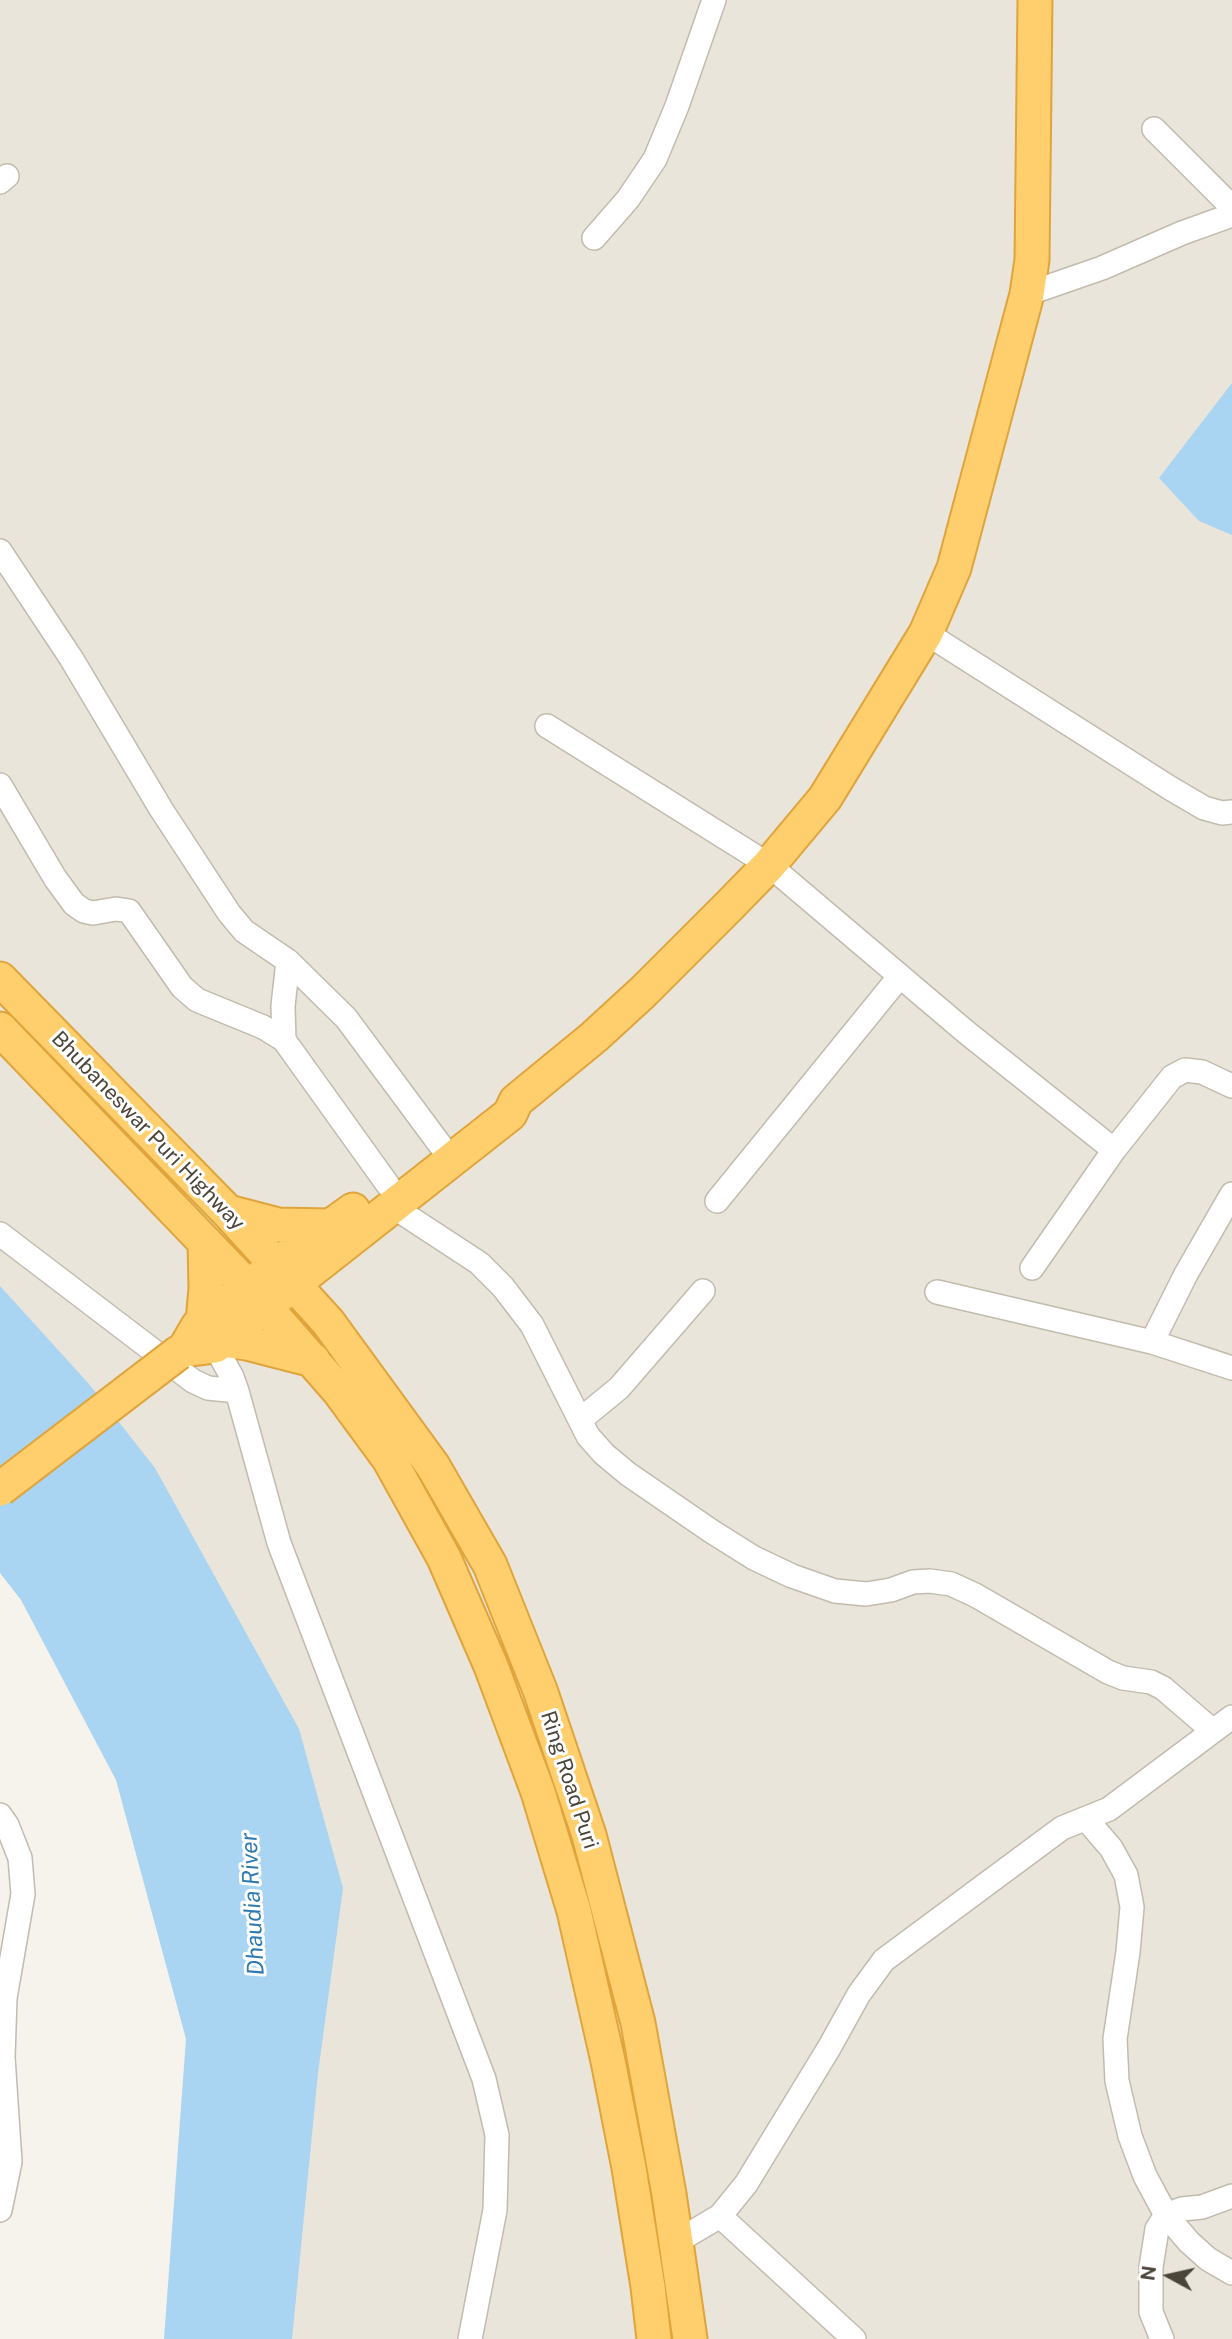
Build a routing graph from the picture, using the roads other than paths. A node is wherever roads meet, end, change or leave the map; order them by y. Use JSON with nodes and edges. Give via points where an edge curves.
{"nodes":[{"id":1,"x":714,"y":0,"type":"edge"},
{"id":2,"x":1035,"y":0,"type":"edge"},
{"id":3,"x":1154,"y":129,"type":"dead end"},
{"id":4,"x":1232,"y":207,"type":"edge"},
{"id":5,"x":1232,"y":215,"type":"edge"},
{"id":6,"x":594,"y":238,"type":"dead end"},
{"id":7,"x":1027,"y":294,"type":"junction"},
{"id":8,"x":0,"y":551,"type":"edge"},
{"id":9,"x":926,"y":633,"type":"junction"},
{"id":10,"x":547,"y":726,"type":"dead end"},
{"id":11,"x":0,"y":785,"type":"edge"},
{"id":12,"x":1232,"y":812,"type":"edge"},
{"id":13,"x":769,"y":865,"type":"junction"},
{"id":14,"x":288,"y":961,"type":"junction"},
{"id":15,"x":900,"y":976,"type":"junction"},
{"id":16,"x":0,"y":979,"type":"edge"},
{"id":17,"x":0,"y":1029,"type":"edge"},
{"id":18,"x":284,"y":1040,"type":"junction"},
{"id":19,"x":1232,"y":1086,"type":"edge"},
{"id":20,"x":516,"y":1101,"type":"junction"},
{"id":21,"x":441,"y":1146,"type":"junction"},
{"id":22,"x":1114,"y":1150,"type":"junction"},
{"id":23,"x":1232,"y":1194,"type":"edge"},
{"id":24,"x":390,"y":1196,"type":"junction"},
{"id":25,"x":717,"y":1201,"type":"dead end"},
{"id":26,"x":228,"y":1212,"type":"junction"},
{"id":27,"x":0,"y":1234,"type":"edge"},
{"id":28,"x":337,"y":1236,"type":"junction"},
{"id":29,"x":205,"y":1242,"type":"junction"},
{"id":30,"x":1032,"y":1268,"type":"dead end"},
{"id":31,"x":285,"y":1275,"type":"junction"},
{"id":32,"x":703,"y":1291,"type":"dead end"},
{"id":33,"x":937,"y":1292,"type":"dead end"},
{"id":34,"x":257,"y":1297,"type":"junction"},
{"id":35,"x":328,"y":1322,"type":"junction"},
{"id":36,"x":200,"y":1342,"type":"junction"},
{"id":37,"x":1152,"y":1342,"type":"junction"},
{"id":38,"x":313,"y":1360,"type":"junction"},
{"id":39,"x":1232,"y":1368,"type":"edge"},
{"id":40,"x":237,"y":1391,"type":"junction"},
{"id":41,"x":580,"y":1420,"type":"junction"},
{"id":42,"x":0,"y":1489,"type":"edge"},
{"id":43,"x":1232,"y":1717,"type":"edge"},
{"id":44,"x":1213,"y":1731,"type":"junction"},
{"id":45,"x":0,"y":1815,"type":"edge"},
{"id":46,"x":1086,"y":1819,"type":"junction"},
{"id":47,"x":1,"y":2056,"type":"edge"},
{"id":48,"x":1232,"y":2196,"type":"edge"},
{"id":49,"x":0,"y":2210,"type":"edge"},
{"id":50,"x":1166,"y":2215,"type":"junction"},
{"id":51,"x":720,"y":2216,"type":"junction"},
{"id":52,"x":676,"y":2242,"type":"junction"},
{"id":53,"x":1232,"y":2273,"type":"edge"},
{"id":54,"x":470,"y":2339,"type":"edge"},
{"id":55,"x":654,"y":2339,"type":"edge"},
{"id":56,"x":690,"y":2339,"type":"edge"},
{"id":57,"x":854,"y":2339,"type":"edge"},
{"id":58,"x":1162,"y":2339,"type":"edge"}],
"edges":[{"from":1,"to":6,"type":"street","via":[[655,159]]},
{"from":2,"to":7,"type":"highway","via":[[1032,260]]},
{"from":3,"to":4,"type":"street"},
{"from":5,"to":7,"type":"street"},
{"from":7,"to":9,"type":"highway","via":[[954,568]]},
{"from":8,"to":14,"type":"street","via":[[229,913],[244,931]]},
{"from":9,"to":12,"type":"street","via":[[1204,808]]},
{"from":9,"to":13,"type":"highway","via":[[825,797]]},
{"from":10,"to":13,"type":"street"},
{"from":11,"to":18,"type":"street","via":[[74,904],[93,913],[116,908],[129,911],[182,987],[197,1000]]},
{"from":13,"to":15,"type":"street"},
{"from":13,"to":20,"type":"highway","via":[[643,992]]},
{"from":14,"to":18,"type":"street"},
{"from":14,"to":21,"type":"street","via":[[346,1018]]},
{"from":15,"to":22,"type":"street"},
{"from":15,"to":25,"type":"street"},
{"from":16,"to":26,"type":"highway","name":"Bhubaneswar Puri Highway"},
{"from":17,"to":29,"type":"highway","name":"Bhubaneswar Puri Highway"},
{"from":18,"to":24,"type":"street"},
{"from":19,"to":22,"type":"street","via":[[1202,1072],[1185,1070],[1172,1077]]},
{"from":20,"to":21,"type":"highway","via":[[500,1102]]},
{"from":20,"to":24,"type":"highway","via":[[510,1114]]},
{"from":21,"to":24,"type":"highway"},
{"from":22,"to":30,"type":"street"},
{"from":23,"to":37,"type":"street"},
{"from":24,"to":28,"type":"highway"},
{"from":24,"to":41,"type":"street","via":[[503,1287],[532,1325]]},
{"from":26,"to":28,"type":"highway"},
{"from":26,"to":31,"type":"highway","name":"Bhubaneswar Puri Highway"},
{"from":27,"to":40,"type":"street","via":[[193,1381],[208,1388]]},
{"from":28,"to":31,"type":"highway"},
{"from":28,"to":35,"type":"highway"},
{"from":29,"to":34,"type":"highway","name":"Bhubaneswar Puri Highway"},
{"from":29,"to":36,"type":"highway"},
{"from":31,"to":34,"type":"highway"},
{"from":31,"to":35,"type":"highway","name":"Ring Road Puri"},
{"from":32,"to":41,"type":"street","via":[[619,1388]]},
{"from":33,"to":37,"type":"street"},
{"from":34,"to":36,"type":"highway"},
{"from":34,"to":38,"type":"highway","name":"Ring Road Puri"},
{"from":35,"to":52,"type":"highway","name":"Ring Road Puri","via":[[432,1466],[484,1554],[540,1690],[589,1835],[638,2023]]},
{"from":36,"to":38,"type":"highway","via":[[247,1343]]},
{"from":36,"to":40,"type":"street","via":[[232,1377]]},
{"from":36,"to":42,"type":"highway","bridge":true},
{"from":37,"to":39,"type":"street"},
{"from":38,"to":55,"type":"highway","name":"Ring Road Puri","via":[[389,1459],[443,1558],[491,1666],[538,1792],[574,1911],[608,2062]]},
{"from":40,"to":54,"type":"street","via":[[278,1543],[484,2079],[498,2135],[495,2210]]},
{"from":41,"to":44,"type":"street","via":[[588,1436],[628,1474],[711,1531],[779,1570],[835,1591],[866,1594],[914,1582],[951,1584],[1108,1672],[1163,1688]]},
{"from":43,"to":44,"type":"street"},
{"from":44,"to":46,"type":"street","via":[[1109,1809]]},
{"from":45,"to":47,"type":"street","via":[[20,1858],[23,1894],[5,1998]]},
{"from":46,"to":50,"type":"street","via":[[1126,1875],[1132,1907],[1115,2039],[1117,2081],[1130,2136]]},
{"from":46,"to":51,"type":"street","via":[[1062,1828],[884,1960],[746,2184]]},
{"from":47,"to":49,"type":"street","via":[[10,2162]]},
{"from":48,"to":50,"type":"street"},
{"from":50,"to":53,"type":"street","via":[[1208,2259]]},
{"from":50,"to":58,"type":"street","via":[[1157,2229],[1151,2267],[1151,2312]]},
{"from":51,"to":52,"type":"street"},
{"from":51,"to":57,"type":"street"},
{"from":52,"to":56,"type":"highway","name":"Ring Road Puri"}]}
